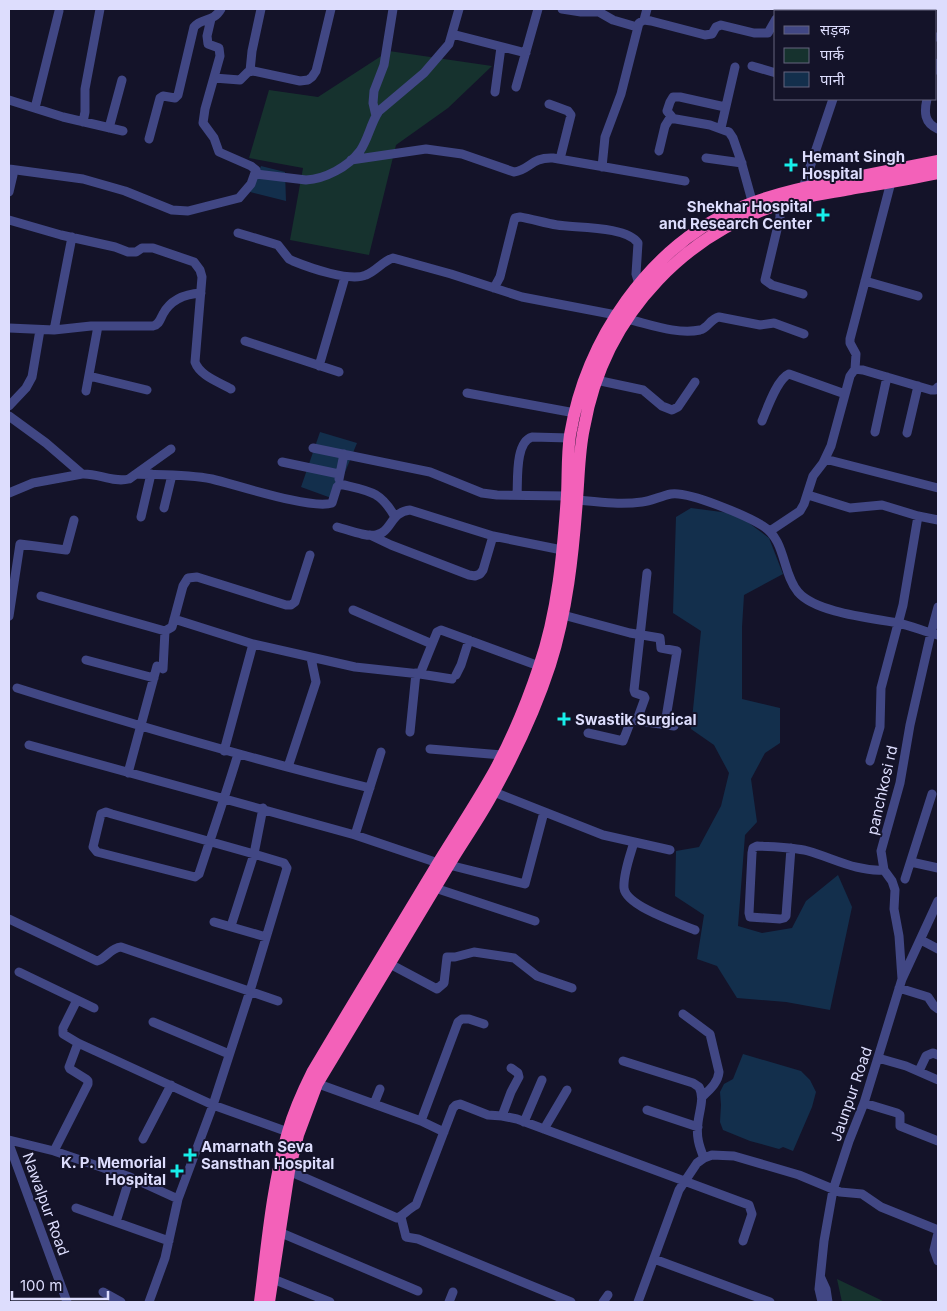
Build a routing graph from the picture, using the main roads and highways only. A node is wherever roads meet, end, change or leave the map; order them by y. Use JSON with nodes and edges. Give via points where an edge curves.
{"nodes":[{"id":1,"x":938,"y":161,"type":"edge"},
{"id":2,"x":938,"y":174,"type":"edge"},
{"id":3,"x":754,"y":208,"type":"junction"},
{"id":4,"x":621,"y":317,"type":"junction"},
{"id":5,"x":572,"y":498,"type":"junction"},
{"id":6,"x":443,"y":864,"type":"junction"},
{"id":7,"x":313,"y":1082,"type":"junction"},
{"id":8,"x":260,"y":1302,"type":"edge"},
{"id":9,"x":269,"y":1302,"type":"edge"}],
"edges":[{"from":1,"to":3,"type":"highway","via":[[803,188]]},
{"from":2,"to":3,"type":"highway"},
{"from":3,"to":4,"type":"highway","via":[[708,237],[681,259]]},
{"from":3,"to":4,"type":"highway","via":[[736,209],[699,229],[639,284]]},
{"from":4,"to":5,"type":"highway","via":[[596,380],[583,428]]},
{"from":4,"to":5,"type":"highway","via":[[589,366],[575,413],[570,438]]},
{"from":5,"to":6,"type":"highway","via":[[551,623],[540,666],[502,755]]},
{"from":5,"to":6,"type":"highway","via":[[569,584],[550,666],[526,728],[494,792]]},
{"from":6,"to":7,"type":"highway"},
{"from":6,"to":7,"type":"highway","via":[[435,888],[390,964]]},
{"from":7,"to":8,"type":"highway","via":[[288,1132],[278,1169]]},
{"from":7,"to":9,"type":"highway","via":[[289,1171]]}]}
